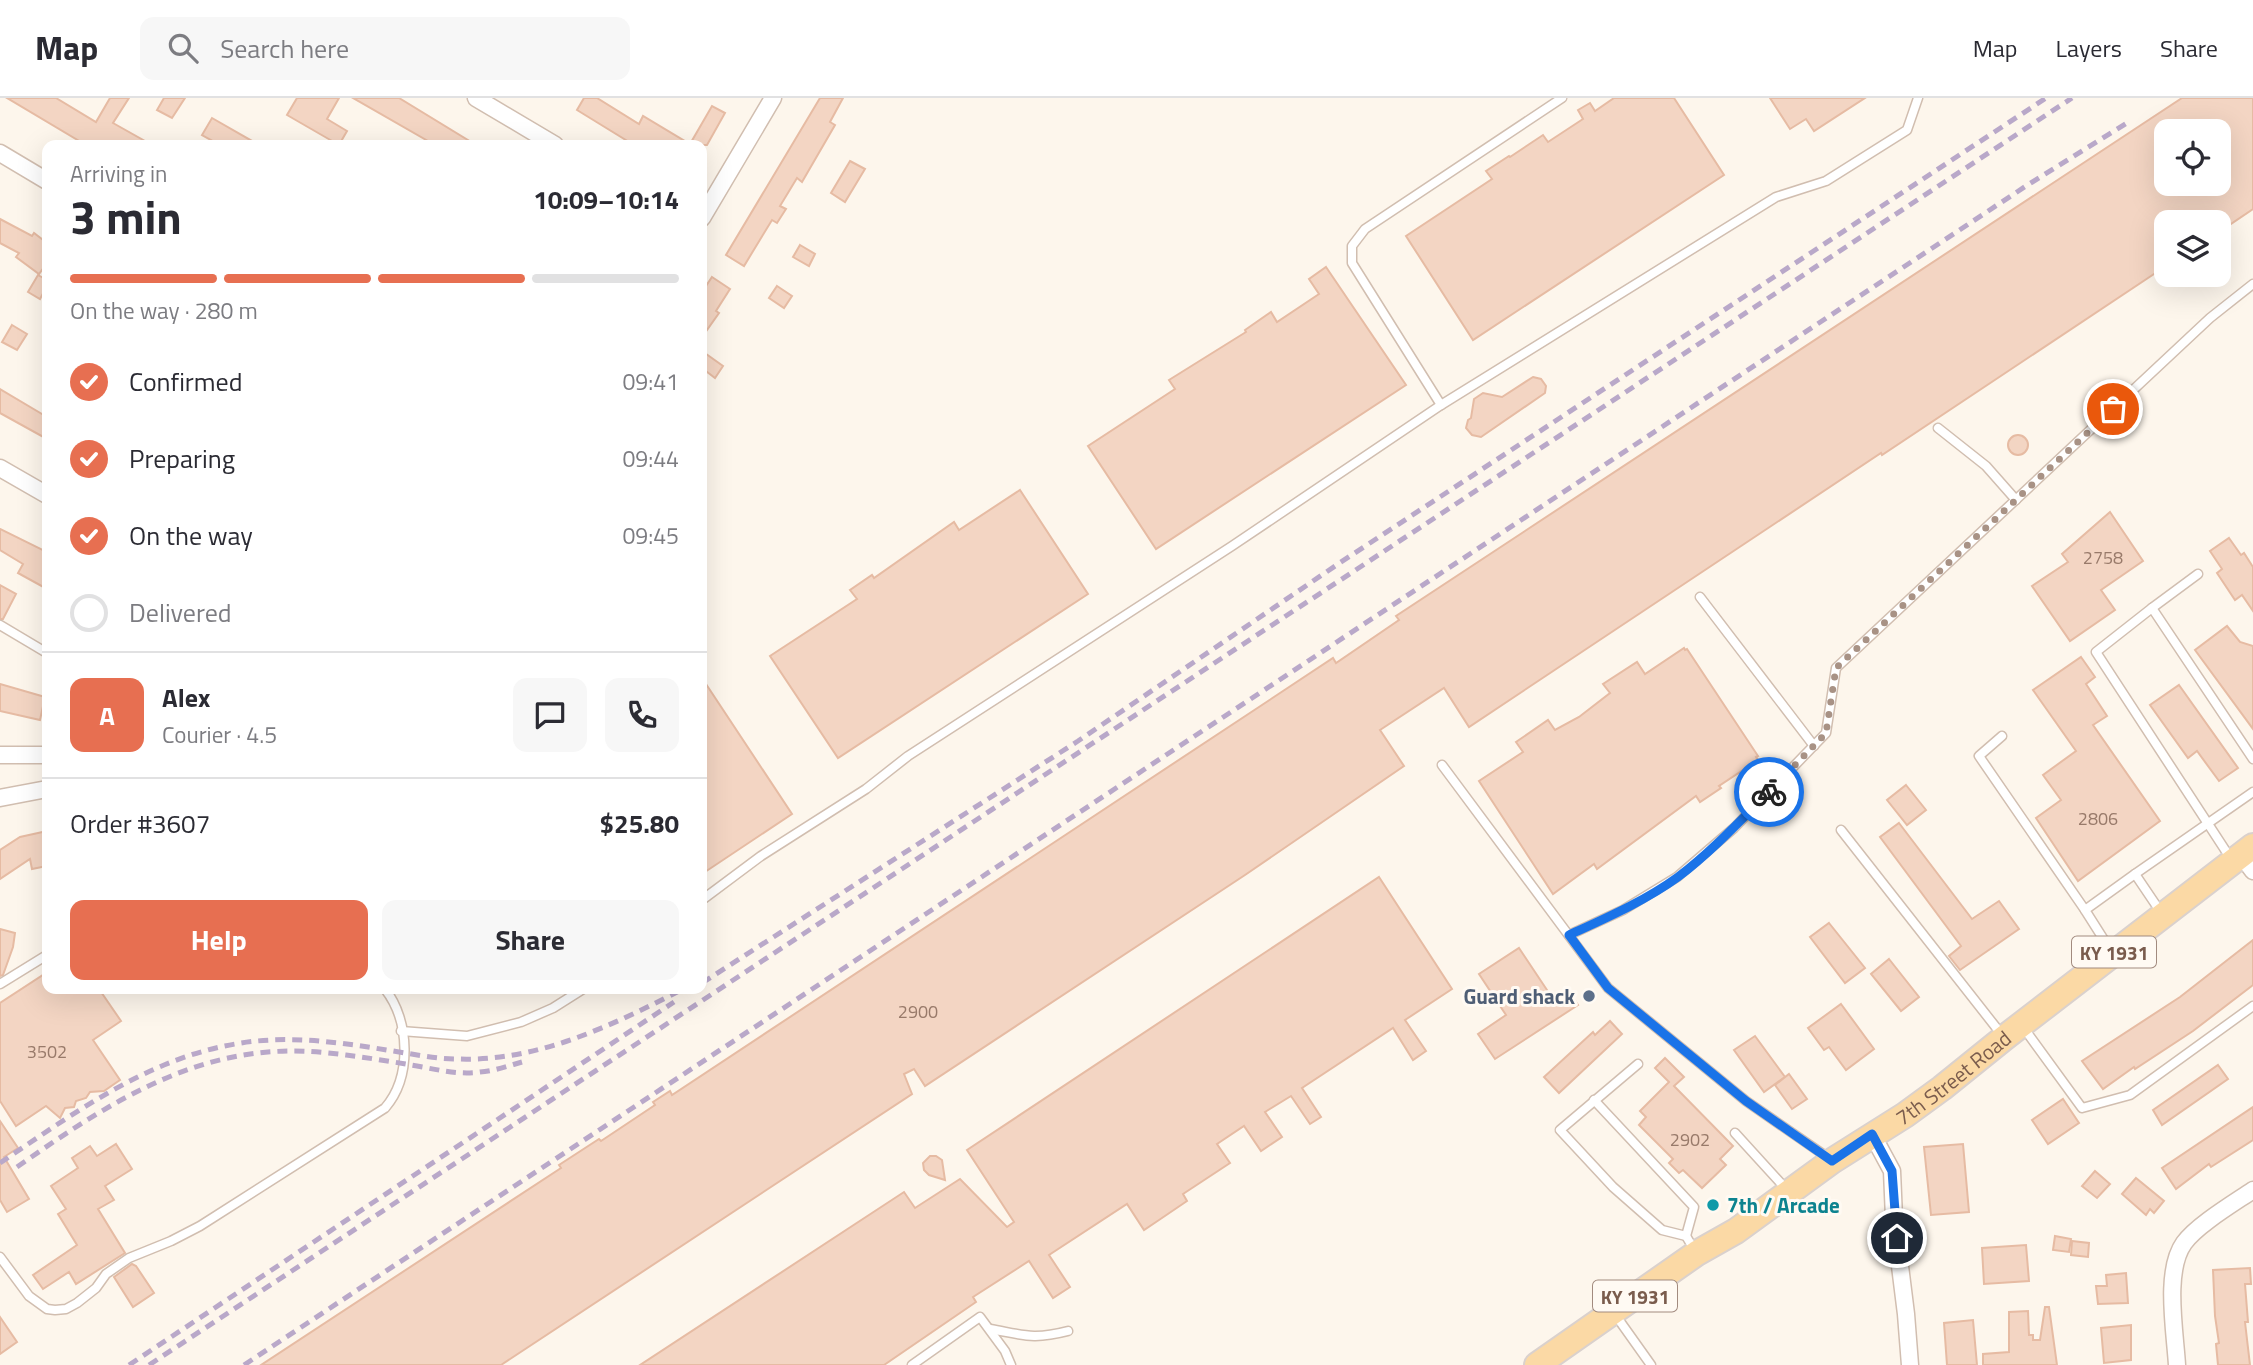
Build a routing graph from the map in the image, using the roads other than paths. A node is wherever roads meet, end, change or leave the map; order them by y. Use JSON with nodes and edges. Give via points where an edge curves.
{"nodes":[{"id":1,"x":476,"y":98,"type":"edge"},
{"id":2,"x":773,"y":98,"type":"edge"},
{"id":3,"x":1562,"y":98,"type":"edge"},
{"id":4,"x":1918,"y":98,"type":"edge"},
{"id":5,"x":547,"y":140,"type":"edge"},
{"id":6,"x":0,"y":153,"type":"edge"},
{"id":7,"x":42,"y":178,"type":"edge"},
{"id":8,"x":707,"y":210,"type":"edge"},
{"id":9,"x":2253,"y":284,"type":"edge"},
{"id":10,"x":1441,"y":405,"type":"junction"},
{"id":11,"x":1938,"y":428,"type":"dead end"},
{"id":12,"x":0,"y":468,"type":"edge"},
{"id":13,"x":42,"y":492,"type":"edge"},
{"id":14,"x":2016,"y":500,"type":"junction"},
{"id":15,"x":2198,"y":574,"type":"dead end"},
{"id":16,"x":1700,"y":597,"type":"dead end"},
{"id":17,"x":2152,"y":608,"type":"junction"},
{"id":18,"x":0,"y":625,"type":"edge"},
{"id":19,"x":42,"y":650,"type":"edge"},
{"id":20,"x":2002,"y":736,"type":"dead end"},
{"id":21,"x":1814,"y":746,"type":"junction"},
{"id":22,"x":0,"y":755,"type":"edge"},
{"id":23,"x":42,"y":755,"type":"edge"},
{"id":24,"x":2253,"y":759,"type":"edge"},
{"id":25,"x":1442,"y":765,"type":"dead end"},
{"id":26,"x":42,"y":790,"type":"edge"},
{"id":27,"x":2253,"y":792,"type":"edge"},
{"id":28,"x":0,"y":798,"type":"edge"},
{"id":29,"x":2208,"y":822,"type":"junction"},
{"id":30,"x":1841,"y":830,"type":"dead end"},
{"id":31,"x":2245,"y":858,"type":"edge"},
{"id":32,"x":2135,"y":874,"type":"junction"},
{"id":33,"x":707,"y":896,"type":"edge"},
{"id":34,"x":2085,"y":910,"type":"junction"},
{"id":35,"x":2162,"y":915,"type":"junction"},
{"id":36,"x":1569,"y":935,"type":"junction"},
{"id":37,"x":2112,"y":954,"type":"junction"},
{"id":38,"x":42,"y":958,"type":"edge"},
{"id":39,"x":0,"y":984,"type":"edge"},
{"id":40,"x":388,"y":994,"type":"edge"},
{"id":41,"x":575,"y":994,"type":"edge"},
{"id":42,"x":2253,"y":1006,"type":"edge"},
{"id":43,"x":401,"y":1031,"type":"junction"},
{"id":44,"x":2013,"y":1031,"type":"junction"},
{"id":45,"x":1638,"y":1064,"type":"dead end"},
{"id":46,"x":1594,"y":1100,"type":"junction"},
{"id":47,"x":1735,"y":1133,"type":"dead end"},
{"id":48,"x":1872,"y":1134,"type":"junction"},
{"id":49,"x":1832,"y":1161,"type":"junction"},
{"id":50,"x":2253,"y":1190,"type":"edge"},
{"id":51,"x":1789,"y":1193,"type":"junction"},
{"id":52,"x":1692,"y":1245,"type":"junction"},
{"id":53,"x":0,"y":1257,"type":"edge"},
{"id":54,"x":1613,"y":1311,"type":"junction"},
{"id":55,"x":990,"y":1329,"type":"junction"},
{"id":56,"x":1068,"y":1331,"type":"dead end"},
{"id":57,"x":912,"y":1365,"type":"edge"},
{"id":58,"x":1012,"y":1365,"type":"edge"},
{"id":59,"x":1537,"y":1365,"type":"edge"},
{"id":60,"x":1651,"y":1365,"type":"edge"},
{"id":61,"x":1910,"y":1365,"type":"edge"},
{"id":62,"x":2177,"y":1365,"type":"edge"}],
"edges":[{"from":1,"to":5,"type":"street"},
{"from":2,"to":8,"type":"street"},
{"from":3,"to":10,"type":"lane","via":[[1365,229],[1352,246],[1352,263]]},
{"from":4,"to":10,"type":"lane","via":[[1907,130],[1826,181],[1776,197]]},
{"from":6,"to":7,"type":"street"},
{"from":9,"to":14,"type":"lane","via":[[2210,318]]},
{"from":10,"to":33,"type":"lane","via":[[908,756]]},
{"from":11,"to":14,"type":"lane","via":[[1986,466]]},
{"from":12,"to":13,"type":"street"},
{"from":14,"to":21,"type":"lane","via":[[1836,668],[1826,733]]},
{"from":15,"to":17,"type":"lane"},
{"from":16,"to":21,"type":"lane"},
{"from":17,"to":24,"type":"lane"},
{"from":17,"to":29,"type":"lane","via":[[2096,652]]},
{"from":18,"to":19,"type":"lane"},
{"from":20,"to":34,"type":"lane","via":[[1979,756]]},
{"from":21,"to":36,"type":"lane","via":[[1734,828],[1677,877],[1623,910]]},
{"from":22,"to":23,"type":"street"},
{"from":25,"to":36,"type":"lane"},
{"from":26,"to":28,"type":"street"},
{"from":27,"to":29,"type":"lane"},
{"from":29,"to":31,"type":"lane"},
{"from":29,"to":32,"type":"lane"},
{"from":30,"to":44,"type":"lane"},
{"from":31,"to":35,"type":"main road","name":"7th Street Road","number":"KY 1931"},
{"from":32,"to":34,"type":"lane"},
{"from":32,"to":35,"type":"lane"},
{"from":34,"to":37,"type":"lane"},
{"from":35,"to":37,"type":"main road","name":"7th Street Road","number":"KY 1931"},
{"from":36,"to":49,"type":"lane","via":[[1608,988],[1746,1101]]},
{"from":37,"to":44,"type":"main road","name":"7th Street Road","number":"KY 1931"},
{"from":38,"to":39,"type":"lane"},
{"from":40,"to":43,"type":"lane"},
{"from":41,"to":43,"type":"lane","via":[[521,1022],[467,1036]]},
{"from":42,"to":44,"type":"lane","via":[[2130,1094],[2082,1108]]},
{"from":43,"to":53,"type":"lane","via":[[404,1073],[385,1108],[200,1226],[129,1258],[77,1303],[47,1310],[29,1296]]},
{"from":44,"to":48,"type":"main road","name":"7th Street Road","number":"KY 1931","via":[[1942,1088]]},
{"from":45,"to":46,"type":"lane"},
{"from":46,"to":52,"type":"lane","via":[[1694,1207]]},
{"from":46,"to":52,"type":"lane","via":[[1560,1130],[1613,1187],[1662,1230]]},
{"from":47,"to":51,"type":"lane"},
{"from":48,"to":49,"type":"main road","name":"7th Street Road","number":"KY 1931"},
{"from":48,"to":61,"type":"street","via":[[1892,1171]]},
{"from":49,"to":51,"type":"main road","name":"7th Street Road","number":"KY 1931"},
{"from":50,"to":62,"type":"street","via":[[2191,1235],[2176,1258]]},
{"from":51,"to":52,"type":"main road","name":"7th Street Road","number":"KY 1931","via":[[1736,1231]]},
{"from":52,"to":54,"type":"main road","name":"7th Street Road","number":"KY 1931"},
{"from":54,"to":59,"type":"main road","name":"7th Street Road","number":"KY 1931"},
{"from":54,"to":60,"type":"lane"},
{"from":55,"to":56,"type":"lane","via":[[1032,1338]]},
{"from":55,"to":57,"type":"lane","via":[[981,1317]]},
{"from":55,"to":58,"type":"lane"}]}
